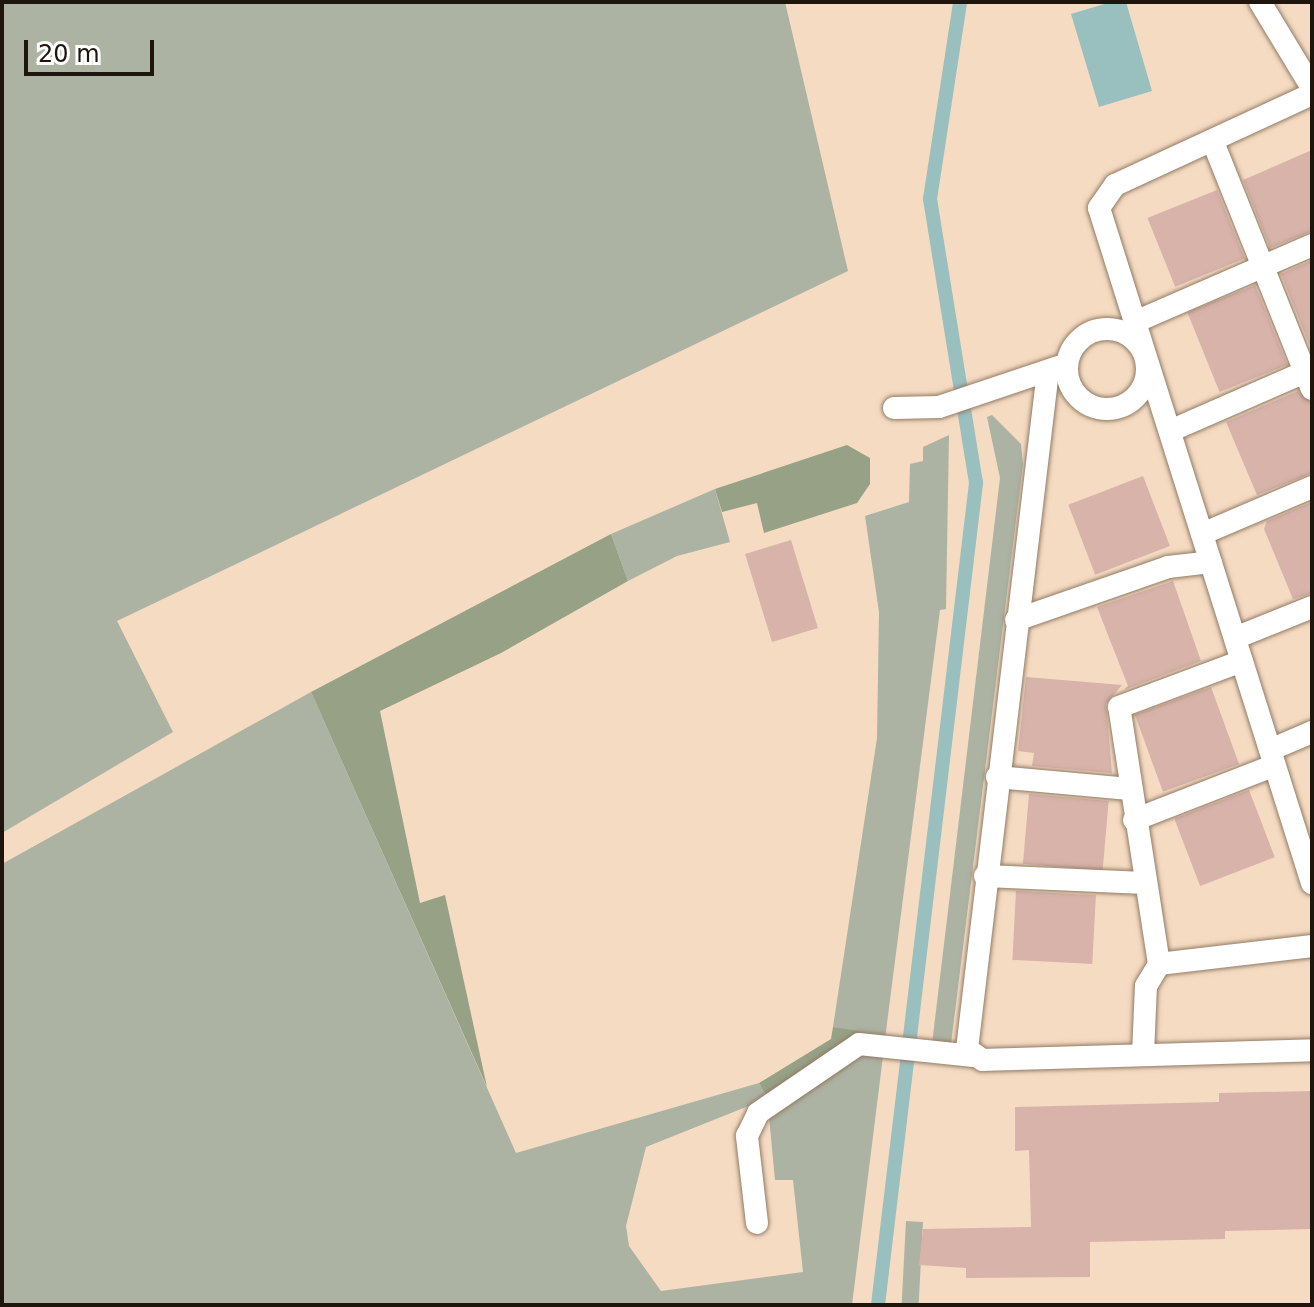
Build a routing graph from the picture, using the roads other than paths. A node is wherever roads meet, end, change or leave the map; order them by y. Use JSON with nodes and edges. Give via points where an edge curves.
{"nodes":[{"id":1,"x":1260,"y":2,"type":"edge"},
{"id":2,"x":1312,"y":88,"type":"edge"},
{"id":3,"x":1312,"y":94,"type":"edge"},
{"id":4,"x":1213,"y":142,"type":"junction"},
{"id":5,"x":1312,"y":245,"type":"edge"},
{"id":6,"x":1263,"y":266,"type":"junction"},
{"id":7,"x":1135,"y":322,"type":"junction"},
{"id":8,"x":1146,"y":356,"type":"junction"},
{"id":9,"x":1058,"y":368,"type":"junction"},
{"id":10,"x":1310,"y":377,"type":"edge"},
{"id":11,"x":894,"y":408,"type":"dead end"},
{"id":12,"x":1170,"y":431,"type":"junction"},
{"id":13,"x":1312,"y":487,"type":"edge"},
{"id":14,"x":1202,"y":534,"type":"junction"},
{"id":15,"x":1211,"y":562,"type":"junction"},
{"id":16,"x":1312,"y":607,"type":"edge"},
{"id":17,"x":1016,"y":620,"type":"junction"},
{"id":18,"x":1235,"y":638,"type":"junction"},
{"id":19,"x":1242,"y":661,"type":"junction"},
{"id":20,"x":1312,"y":732,"type":"edge"},
{"id":21,"x":1272,"y":758,"type":"junction"},
{"id":22,"x":997,"y":777,"type":"junction"},
{"id":23,"x":1129,"y":789,"type":"junction"},
{"id":24,"x":1134,"y":820,"type":"junction"},
{"id":25,"x":1308,"y":852,"type":"edge"},
{"id":26,"x":985,"y":876,"type":"junction"},
{"id":27,"x":1145,"y":883,"type":"junction"},
{"id":28,"x":1312,"y":883,"type":"edge"},
{"id":29,"x":1312,"y":946,"type":"edge"},
{"id":30,"x":1159,"y":964,"type":"junction"},
{"id":31,"x":1312,"y":1050,"type":"edge"},
{"id":32,"x":1143,"y":1054,"type":"junction"},
{"id":33,"x":973,"y":1056,"type":"junction"},
{"id":34,"x":757,"y":1223,"type":"dead end"}],
"edges":[{"from":1,"to":2,"type":"lane"},
{"from":3,"to":4,"type":"lane"},
{"from":4,"to":6,"type":"lane"},
{"from":4,"to":7,"type":"lane","via":[[1115,185],[1102,199],[1100,219]]},
{"from":5,"to":6,"type":"lane"},
{"from":6,"to":7,"type":"lane"},
{"from":6,"to":10,"type":"lane"},
{"from":7,"to":8,"type":"lane"},
{"from":8,"to":9,"type":"lane","via":[[1131,336],[1107,328],[1083,337]]},
{"from":8,"to":9,"type":"lane","via":[[1138,396],[1114,409],[1100,409],[1076,395]]},
{"from":8,"to":12,"type":"lane"},
{"from":9,"to":11,"type":"lane","via":[[939,407]]},
{"from":9,"to":17,"type":"lane"},
{"from":10,"to":12,"type":"lane"},
{"from":12,"to":14,"type":"lane"},
{"from":13,"to":14,"type":"lane"},
{"from":14,"to":15,"type":"lane"},
{"from":15,"to":17,"type":"lane","via":[[1168,567]]},
{"from":15,"to":18,"type":"lane"},
{"from":16,"to":18,"type":"lane"},
{"from":17,"to":22,"type":"lane"},
{"from":18,"to":19,"type":"lane"},
{"from":19,"to":21,"type":"lane"},
{"from":19,"to":23,"type":"lane","via":[[1121,703],[1117,717]]},
{"from":20,"to":21,"type":"lane"},
{"from":21,"to":24,"type":"lane"},
{"from":21,"to":25,"type":"lane"},
{"from":22,"to":23,"type":"lane"},
{"from":22,"to":26,"type":"lane"},
{"from":23,"to":24,"type":"lane"},
{"from":24,"to":27,"type":"lane"},
{"from":25,"to":28,"type":"lane"},
{"from":26,"to":27,"type":"lane"},
{"from":26,"to":33,"type":"lane","via":[[965,1033]]},
{"from":27,"to":30,"type":"lane"},
{"from":29,"to":30,"type":"lane"},
{"from":30,"to":32,"type":"lane","via":[[1146,986]]},
{"from":31,"to":32,"type":"lane"},
{"from":32,"to":33,"type":"lane"},
{"from":33,"to":34,"type":"lane","via":[[857,1045],[751,1119],[747,1136]]}]}
